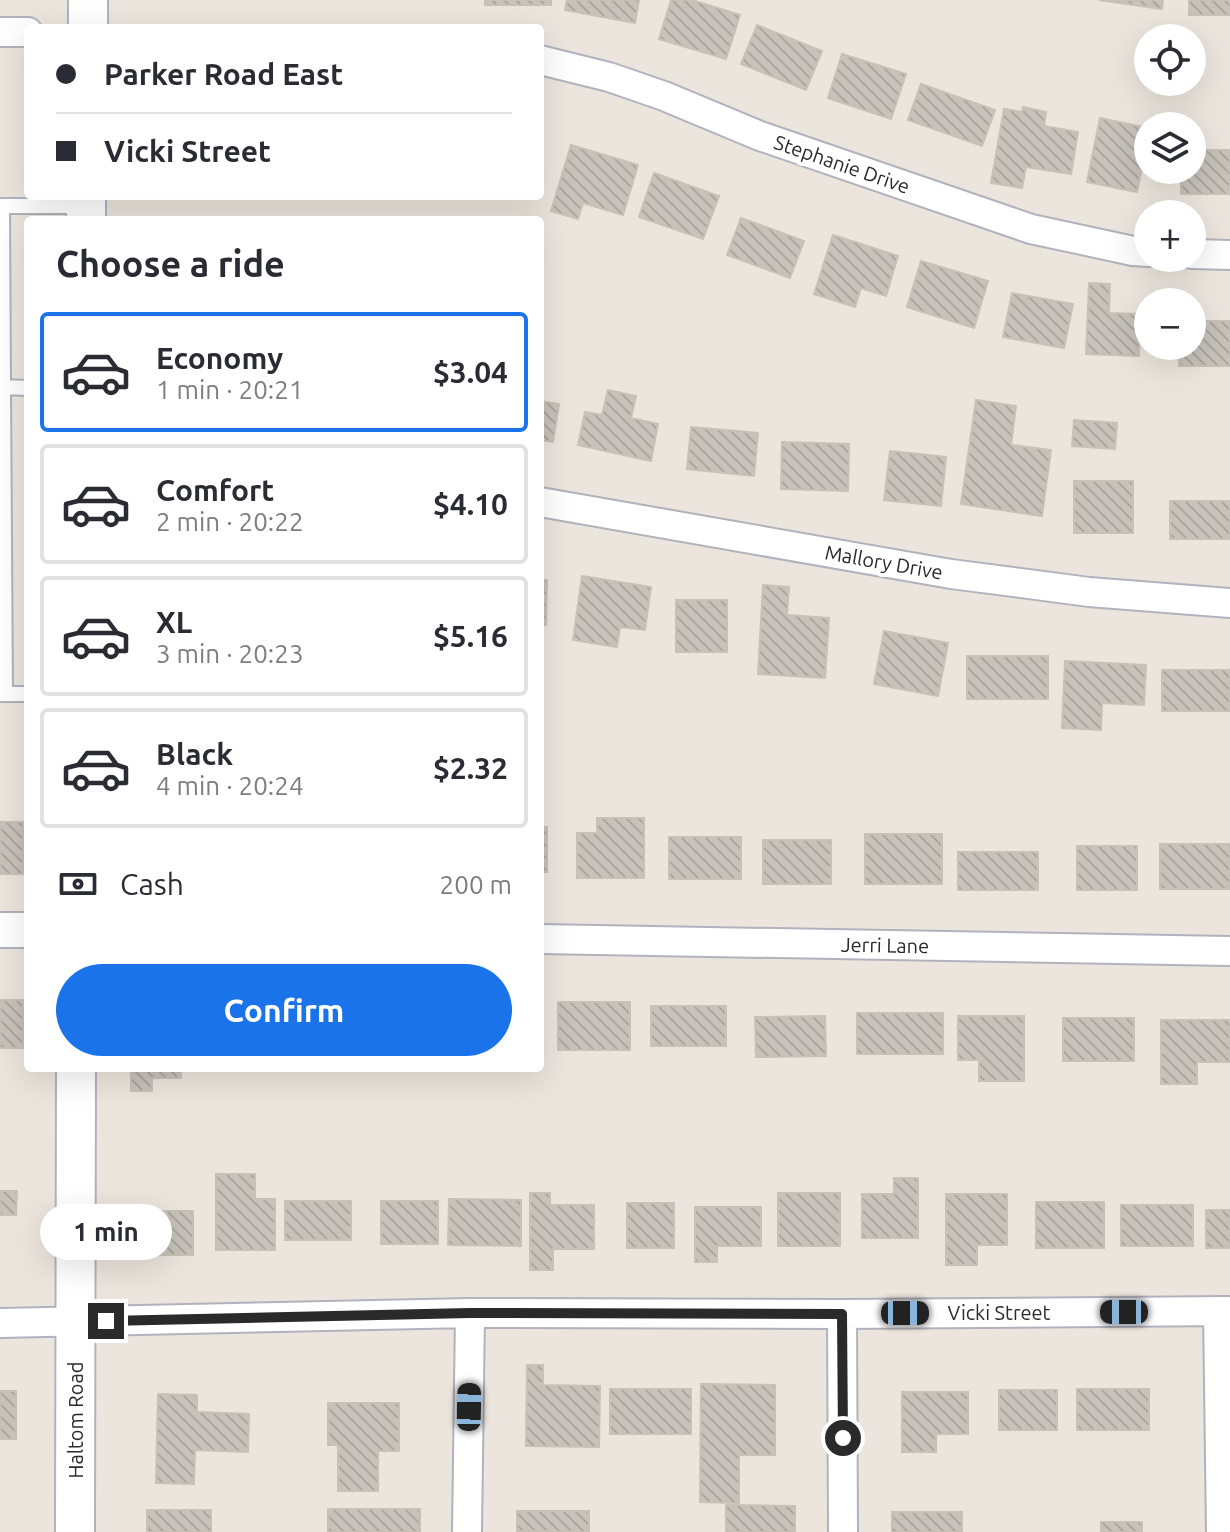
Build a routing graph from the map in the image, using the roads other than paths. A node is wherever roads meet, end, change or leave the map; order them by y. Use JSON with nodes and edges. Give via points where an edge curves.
{"nodes":[{"id":1,"x":88,"y":0,"type":"edge"},
{"id":2,"x":88,"y":24,"type":"edge"},
{"id":3,"x":0,"y":32,"type":"edge"},
{"id":4,"x":24,"y":32,"type":"edge"},
{"id":5,"x":544,"y":61,"type":"edge"},
{"id":6,"x":86,"y":207,"type":"edge"},
{"id":7,"x":1134,"y":251,"type":"edge"},
{"id":8,"x":1206,"y":254,"type":"edge"},
{"id":9,"x":1230,"y":255,"type":"edge"},
{"id":10,"x":1,"y":387,"type":"edge"},
{"id":11,"x":24,"y":388,"type":"edge"},
{"id":12,"x":2,"y":425,"type":"edge"},
{"id":13,"x":544,"y":503,"type":"edge"},
{"id":14,"x":1230,"y":603,"type":"edge"},
{"id":15,"x":3,"y":694,"type":"edge"},
{"id":16,"x":24,"y":694,"type":"edge"},
{"id":17,"x":0,"y":930,"type":"edge"},
{"id":18,"x":24,"y":930,"type":"edge"},
{"id":19,"x":544,"y":939,"type":"edge"},
{"id":20,"x":1230,"y":951,"type":"edge"},
{"id":21,"x":76,"y":1072,"type":"edge"},
{"id":22,"x":1224,"y":1311,"type":"edge"},
{"id":23,"x":470,"y":1313,"type":"junction"},
{"id":24,"x":842,"y":1314,"type":"junction"},
{"id":25,"x":75,"y":1321,"type":"junction"},
{"id":26,"x":0,"y":1323,"type":"edge"},
{"id":27,"x":75,"y":1532,"type":"edge"},
{"id":28,"x":467,"y":1532,"type":"edge"},
{"id":29,"x":843,"y":1532,"type":"edge"},
{"id":30,"x":1221,"y":1532,"type":"edge"}],
"edges":[{"from":1,"to":2,"type":"main road"},
{"from":3,"to":4,"type":"street"},
{"from":5,"to":7,"type":"street","name":"Stephanie Drive","via":[[636,86],[760,136],[1031,229]]},
{"from":6,"to":10,"type":"lane","via":[[2,206]]},
{"from":8,"to":9,"type":"street"},
{"from":10,"to":11,"type":"lane"},
{"from":10,"to":12,"type":"lane"},
{"from":12,"to":15,"type":"lane"},
{"from":13,"to":14,"type":"street","name":"Mallory Drive","via":[[951,574]]},
{"from":15,"to":16,"type":"lane"},
{"from":17,"to":18,"type":"street"},
{"from":19,"to":20,"type":"street","name":"Jerri Lane"},
{"from":21,"to":25,"type":"main road","name":"Haltom Road"},
{"from":22,"to":24,"type":"street","name":"Vicki Street"},
{"from":22,"to":30,"type":"street"},
{"from":23,"to":24,"type":"street","name":"Vicki Street"},
{"from":23,"to":25,"type":"street","name":"Vicki Street"},
{"from":23,"to":28,"type":"street"},
{"from":24,"to":29,"type":"street"},
{"from":25,"to":26,"type":"street","name":"Vicki Street"},
{"from":25,"to":27,"type":"main road","name":"Haltom Road"}]}
